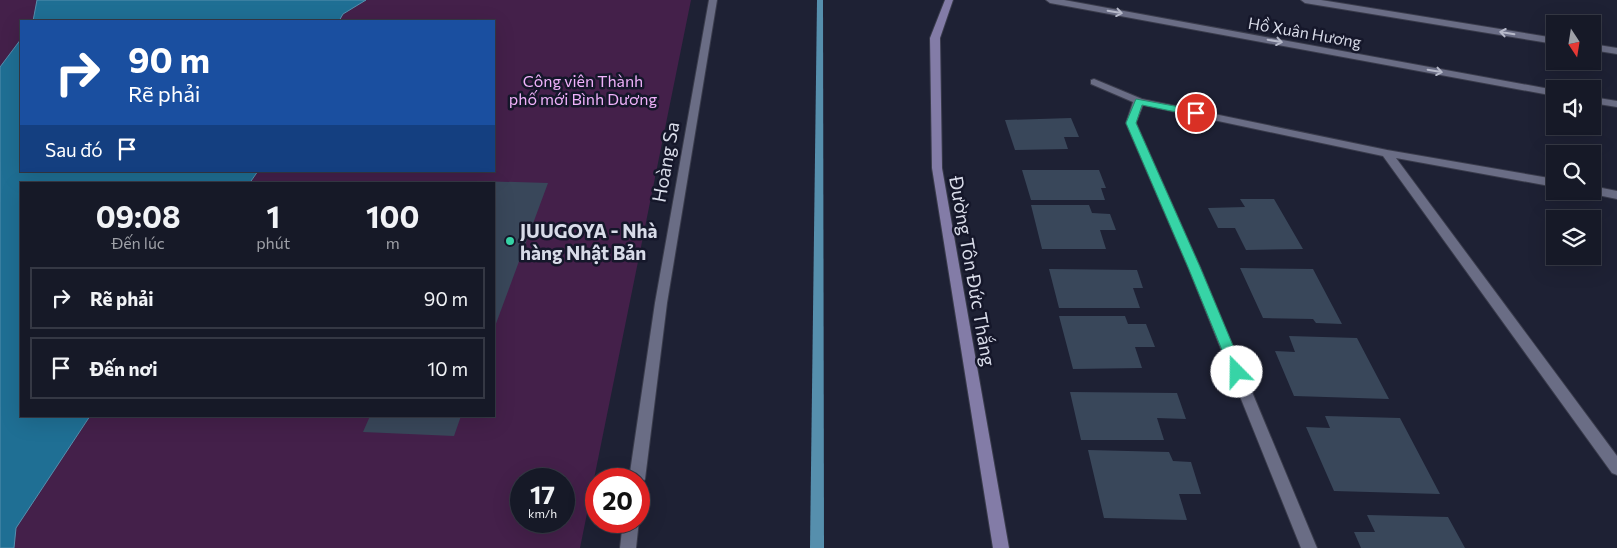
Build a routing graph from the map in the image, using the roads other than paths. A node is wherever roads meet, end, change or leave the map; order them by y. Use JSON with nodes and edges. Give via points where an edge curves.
{"nodes":[{"id":1,"x":713,"y":0,"type":"edge"},
{"id":2,"x":949,"y":0,"type":"edge"},
{"id":3,"x":1050,"y":0,"type":"edge"},
{"id":4,"x":1305,"y":0,"type":"edge"},
{"id":5,"x":1546,"y":40,"type":"edge"},
{"id":6,"x":1601,"y":48,"type":"edge"},
{"id":7,"x":1617,"y":51,"type":"edge"},
{"id":8,"x":1094,"y":82,"type":"dead end"},
{"id":9,"x":1546,"y":91,"type":"edge"},
{"id":10,"x":1139,"y":101,"type":"junction"},
{"id":11,"x":1601,"y":101,"type":"edge"},
{"id":12,"x":1617,"y":104,"type":"edge"},
{"id":13,"x":1387,"y":153,"type":"junction"},
{"id":14,"x":1546,"y":181,"type":"edge"},
{"id":15,"x":1601,"y":192,"type":"edge"},
{"id":16,"x":1617,"y":195,"type":"edge"},
{"id":17,"x":638,"y":468,"type":"edge"},
{"id":18,"x":1617,"y":468,"type":"edge"},
{"id":19,"x":630,"y":533,"type":"edge"},
{"id":20,"x":628,"y":548,"type":"edge"},
{"id":21,"x":1001,"y":548,"type":"edge"},
{"id":22,"x":1309,"y":548,"type":"edge"}],
"edges":[{"from":1,"to":17,"type":"street","name":"Hoàng Sa","via":[[661,303]]},
{"from":2,"to":21,"type":"street","name":"Đường Tôn Đức Thắng","via":[[935,38],[937,168]]},
{"from":3,"to":9,"type":"street","name":"Hồ Xuân Hương","one_way":true},
{"from":5,"to":4,"type":"street","name":"Hồ Xuân Hương","one_way":true},
{"from":6,"to":7,"type":"street"},
{"from":8,"to":10,"type":"street"},
{"from":10,"to":13,"type":"street"},
{"from":10,"to":22,"type":"street","via":[[1131,123]]},
{"from":11,"to":12,"type":"street"},
{"from":13,"to":14,"type":"street"},
{"from":13,"to":18,"type":"street"},
{"from":15,"to":16,"type":"street"},
{"from":19,"to":20,"type":"street"}]}
